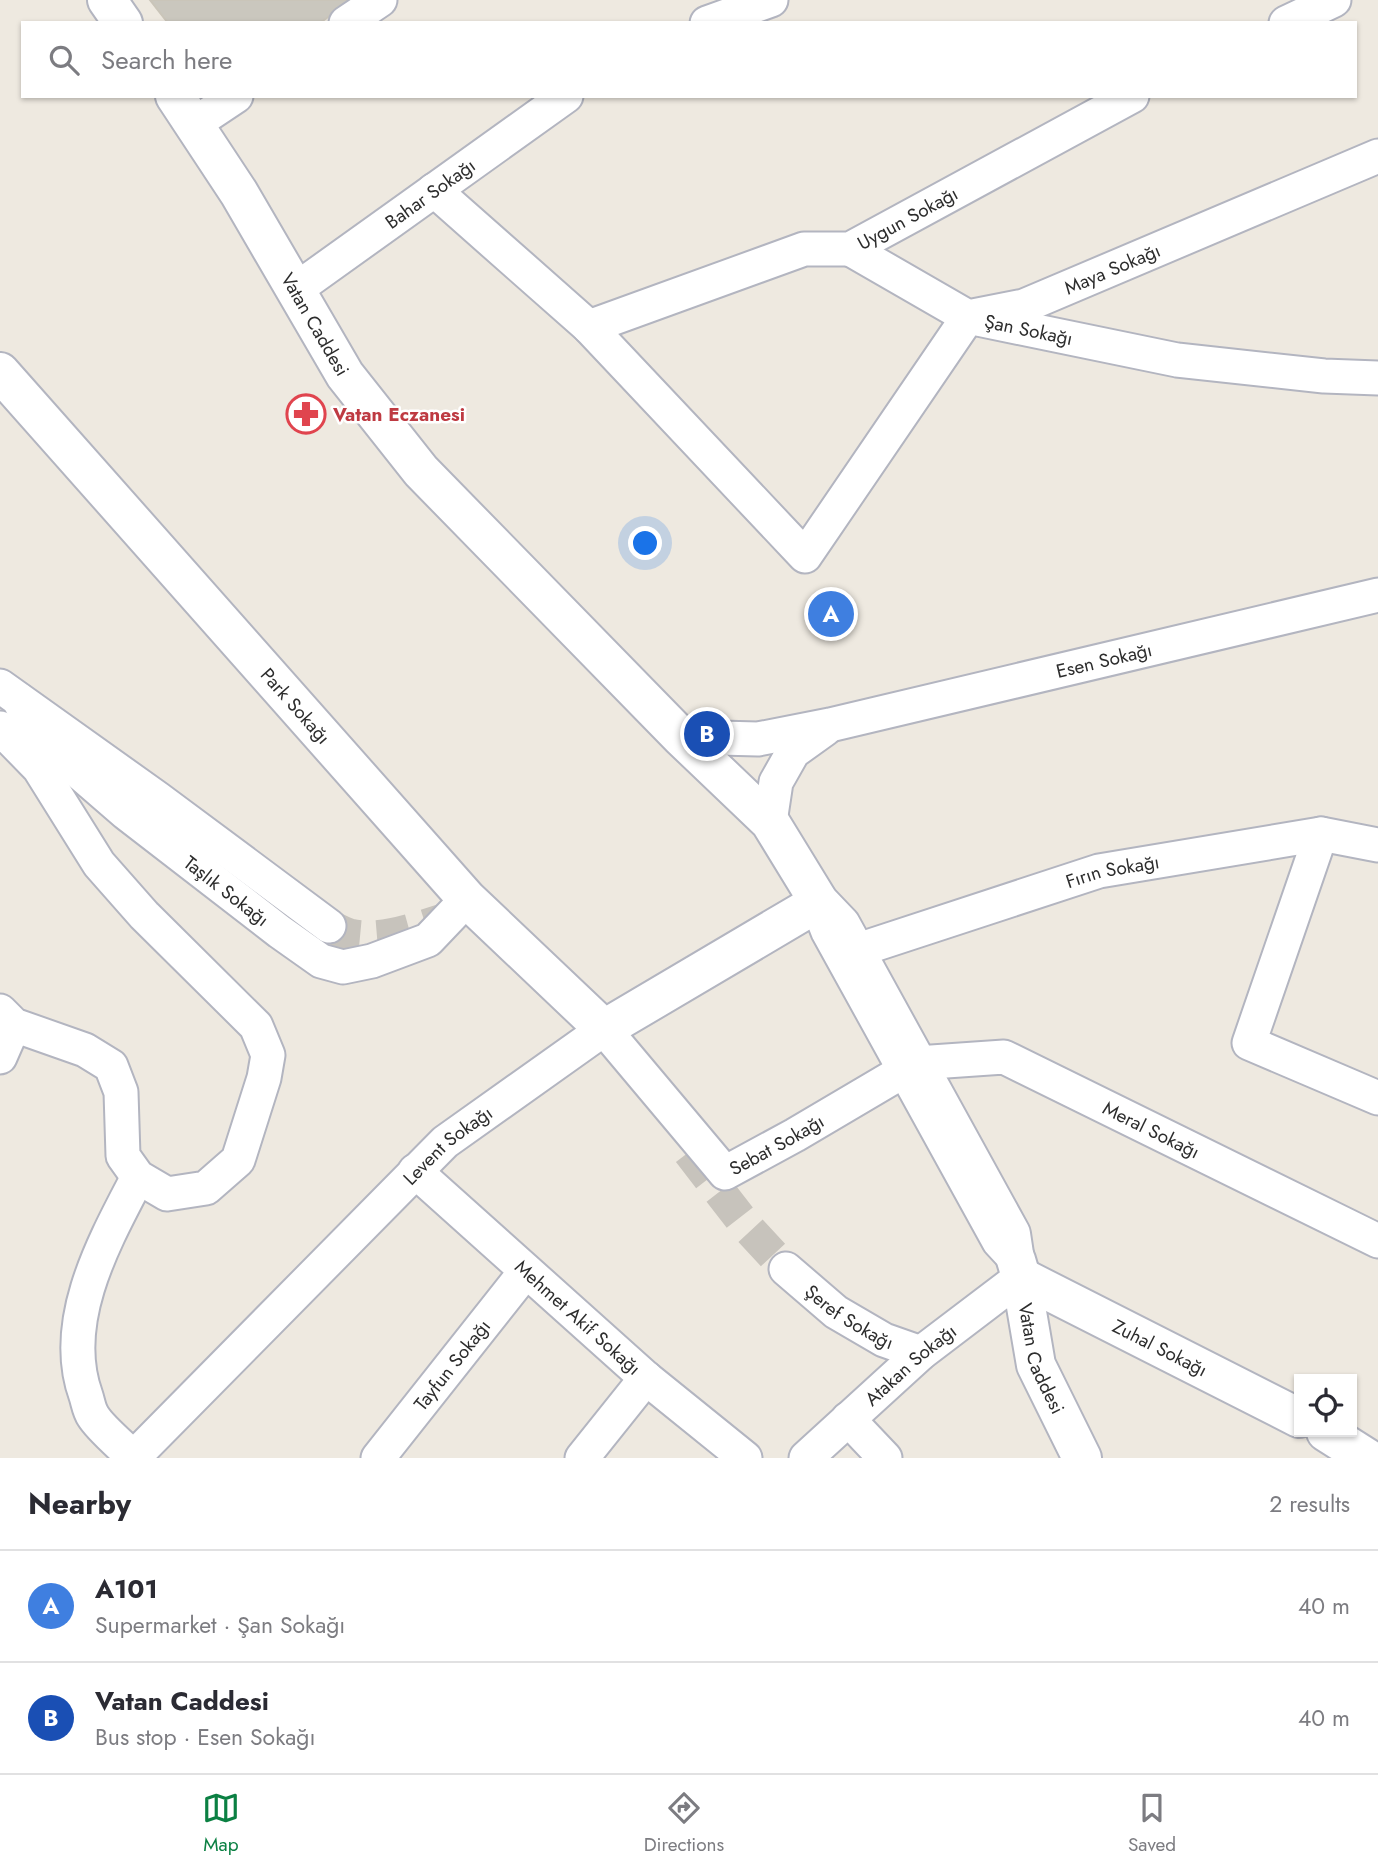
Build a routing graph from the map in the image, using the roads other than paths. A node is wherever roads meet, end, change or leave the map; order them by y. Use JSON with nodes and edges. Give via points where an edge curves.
{"nodes":[{"id":1,"x":107,"y":0,"type":"edge"},
{"id":2,"x":380,"y":0,"type":"edge"},
{"id":3,"x":771,"y":0,"type":"edge"},
{"id":4,"x":1334,"y":0,"type":"edge"},
{"id":5,"x":122,"y":21,"type":"edge"},
{"id":6,"x":349,"y":21,"type":"edge"},
{"id":7,"x":713,"y":21,"type":"edge"},
{"id":8,"x":1290,"y":21,"type":"edge"},
{"id":9,"x":229,"y":98,"type":"edge"},
{"id":10,"x":563,"y":98,"type":"edge"},
{"id":11,"x":1128,"y":98,"type":"edge"},
{"id":12,"x":184,"y":110,"type":"edge"},
{"id":13,"x":1378,"y":156,"type":"edge"},
{"id":14,"x":434,"y":190,"type":"junction"},
{"id":15,"x":850,"y":249,"type":"junction"},
{"id":16,"x":295,"y":290,"type":"junction"},
{"id":17,"x":968,"y":317,"type":"junction"},
{"id":18,"x":589,"y":327,"type":"junction"},
{"id":19,"x":0,"y":372,"type":"edge"},
{"id":20,"x":1378,"y":378,"type":"edge"},
{"id":21,"x":1378,"y":595,"type":"edge"},
{"id":22,"x":10,"y":693,"type":"edge"},
{"id":23,"x":830,"y":725,"type":"junction"},
{"id":24,"x":0,"y":728,"type":"edge"},
{"id":25,"x":681,"y":737,"type":"junction"},
{"id":26,"x":771,"y":822,"type":"junction"},
{"id":27,"x":1321,"y":834,"type":"junction"},
{"id":28,"x":1378,"y":845,"type":"edge"},
{"id":29,"x":467,"y":899,"type":"junction"},
{"id":30,"x":819,"y":902,"type":"junction"},
{"id":31,"x":329,"y":926,"type":"tunnel mouth"},
{"id":32,"x":855,"y":951,"type":"junction"},
{"id":33,"x":7,"y":1018,"type":"edge"},
{"id":34,"x":604,"y":1029,"type":"junction"},
{"id":35,"x":0,"y":1057,"type":"edge"},
{"id":36,"x":912,"y":1066,"type":"junction"},
{"id":37,"x":1378,"y":1098,"type":"edge"},
{"id":38,"x":415,"y":1171,"type":"junction"},
{"id":39,"x":138,"y":1177,"type":"junction"},
{"id":40,"x":1378,"y":1241,"type":"edge"},
{"id":41,"x":1017,"y":1265,"type":"junction"},
{"id":42,"x":786,"y":1269,"type":"tunnel mouth"},
{"id":43,"x":526,"y":1271,"type":"junction"},
{"id":44,"x":921,"y":1353,"type":"junction"},
{"id":45,"x":646,"y":1378,"type":"junction"},
{"id":46,"x":1294,"y":1415,"type":"edge"},
{"id":47,"x":848,"y":1419,"type":"junction"},
{"id":48,"x":1334,"y":1437,"type":"edge"},
{"id":49,"x":133,"y":1458,"type":"edge"},
{"id":50,"x":378,"y":1458,"type":"edge"},
{"id":51,"x":582,"y":1458,"type":"edge"},
{"id":52,"x":745,"y":1458,"type":"edge"},
{"id":53,"x":806,"y":1458,"type":"edge"},
{"id":54,"x":885,"y":1458,"type":"edge"},
{"id":55,"x":1082,"y":1458,"type":"edge"},
{"id":56,"x":1367,"y":1458,"type":"edge"}],
"edges":[{"from":1,"to":5,"type":"street"},
{"from":2,"to":6,"type":"street"},
{"from":3,"to":7,"type":"street"},
{"from":4,"to":8,"type":"street"},
{"from":9,"to":12,"type":"street"},
{"from":10,"to":14,"type":"street","name":"Bahar Sokağı"},
{"from":11,"to":15,"type":"street","name":"Uygun Sokağı"},
{"from":12,"to":16,"type":"street","name":"Vatan Caddesi"},
{"from":13,"to":17,"type":"street","name":"Maya Sokağı","via":[[1024,306]]},
{"from":14,"to":16,"type":"street","name":"Bahar Sokağı"},
{"from":14,"to":18,"type":"street"},
{"from":15,"to":17,"type":"street"},
{"from":15,"to":18,"type":"street","name":"Uygun Sokağı","via":[[804,249]]},
{"from":16,"to":25,"type":"street","name":"Vatan Caddesi","via":[[345,375],[421,471]]},
{"from":17,"to":18,"type":"street","name":"Şan Sokağı","via":[[805,556]]},
{"from":17,"to":20,"type":"street","name":"Şan Sokağı","via":[[1177,360]]},
{"from":19,"to":29,"type":"street","name":"Park Sokağı"},
{"from":21,"to":23,"type":"street","name":"Esen Sokağı"},
{"from":22,"to":29,"type":"street","name":"Taşlık Sokağı","via":[[37,736],[126,814],[321,961],[343,967],[428,940]]},
{"from":22,"to":31,"type":"street","name":"Taşlık Sokağı"},
{"from":23,"to":25,"type":"street","name":"Esen Sokağı","via":[[758,739]]},
{"from":23,"to":26,"type":"street","name":"Esen Sokağı","via":[[793,752],[776,782]]},
{"from":24,"to":39,"type":"street","via":[[39,768],[99,864],[256,1026],[268,1055],[238,1160],[206,1188],[167,1194]]},
{"from":25,"to":26,"type":"street","name":"Vatan Caddesi"},
{"from":26,"to":30,"type":"street","name":"Vatan Caddesi"},
{"from":27,"to":28,"type":"street","name":"Fırın Sokağı"},
{"from":27,"to":32,"type":"street","name":"Fırın Sokağı","via":[[1098,872]]},
{"from":27,"to":37,"type":"street","via":[[1249,1044]]},
{"from":29,"to":34,"type":"street","name":"Park Sokağı"},
{"from":30,"to":32,"type":"street","name":"Vatan Caddesi","via":[[841,925]]},
{"from":30,"to":34,"type":"street","name":"Levent Sokağı"},
{"from":30,"to":36,"type":"street","name":"Vatan Caddesi","via":[[830,930]]},
{"from":32,"to":36,"type":"street","name":"Vatan Caddesi"},
{"from":33,"to":35,"type":"street"},
{"from":33,"to":39,"type":"street","via":[[85,1050],[111,1066],[121,1092],[122,1156]]},
{"from":34,"to":36,"type":"street","name":"Sebat Sokağı","via":[[725,1173]]},
{"from":34,"to":38,"type":"street","name":"Levent Sokağı","via":[[445,1142]]},
{"from":36,"to":40,"type":"street","name":"Meral Sokağı","via":[[1004,1057]]},
{"from":36,"to":41,"type":"street","name":"Vatan Caddesi"},
{"from":38,"to":43,"type":"street","name":"Mehmet Akif Sokağı"},
{"from":38,"to":49,"type":"street","name":"Levent Sokağı"},
{"from":39,"to":49,"type":"street","via":[[89,1280],[77,1340],[80,1381],[93,1417]]},
{"from":41,"to":44,"type":"street","name":"Atakan Sokağı"},
{"from":41,"to":46,"type":"street","name":"Zuhal Sokağı"},
{"from":41,"to":55,"type":"street","name":"Vatan Caddesi","via":[[1036,1365]]},
{"from":42,"to":44,"type":"street","name":"Şeref Sokağı","via":[[836,1312],[884,1340]]},
{"from":43,"to":45,"type":"street","name":"Mehmet Akif Sokağı"},
{"from":43,"to":50,"type":"street","name":"Tayfun Sokağı"},
{"from":44,"to":47,"type":"street","name":"Atakan Sokağı"},
{"from":45,"to":51,"type":"street"},
{"from":45,"to":52,"type":"street","name":"Mehmet Akif Sokağı"},
{"from":47,"to":53,"type":"street","name":"Atakan Sokağı"},
{"from":47,"to":54,"type":"street"},
{"from":48,"to":56,"type":"street"}]}
